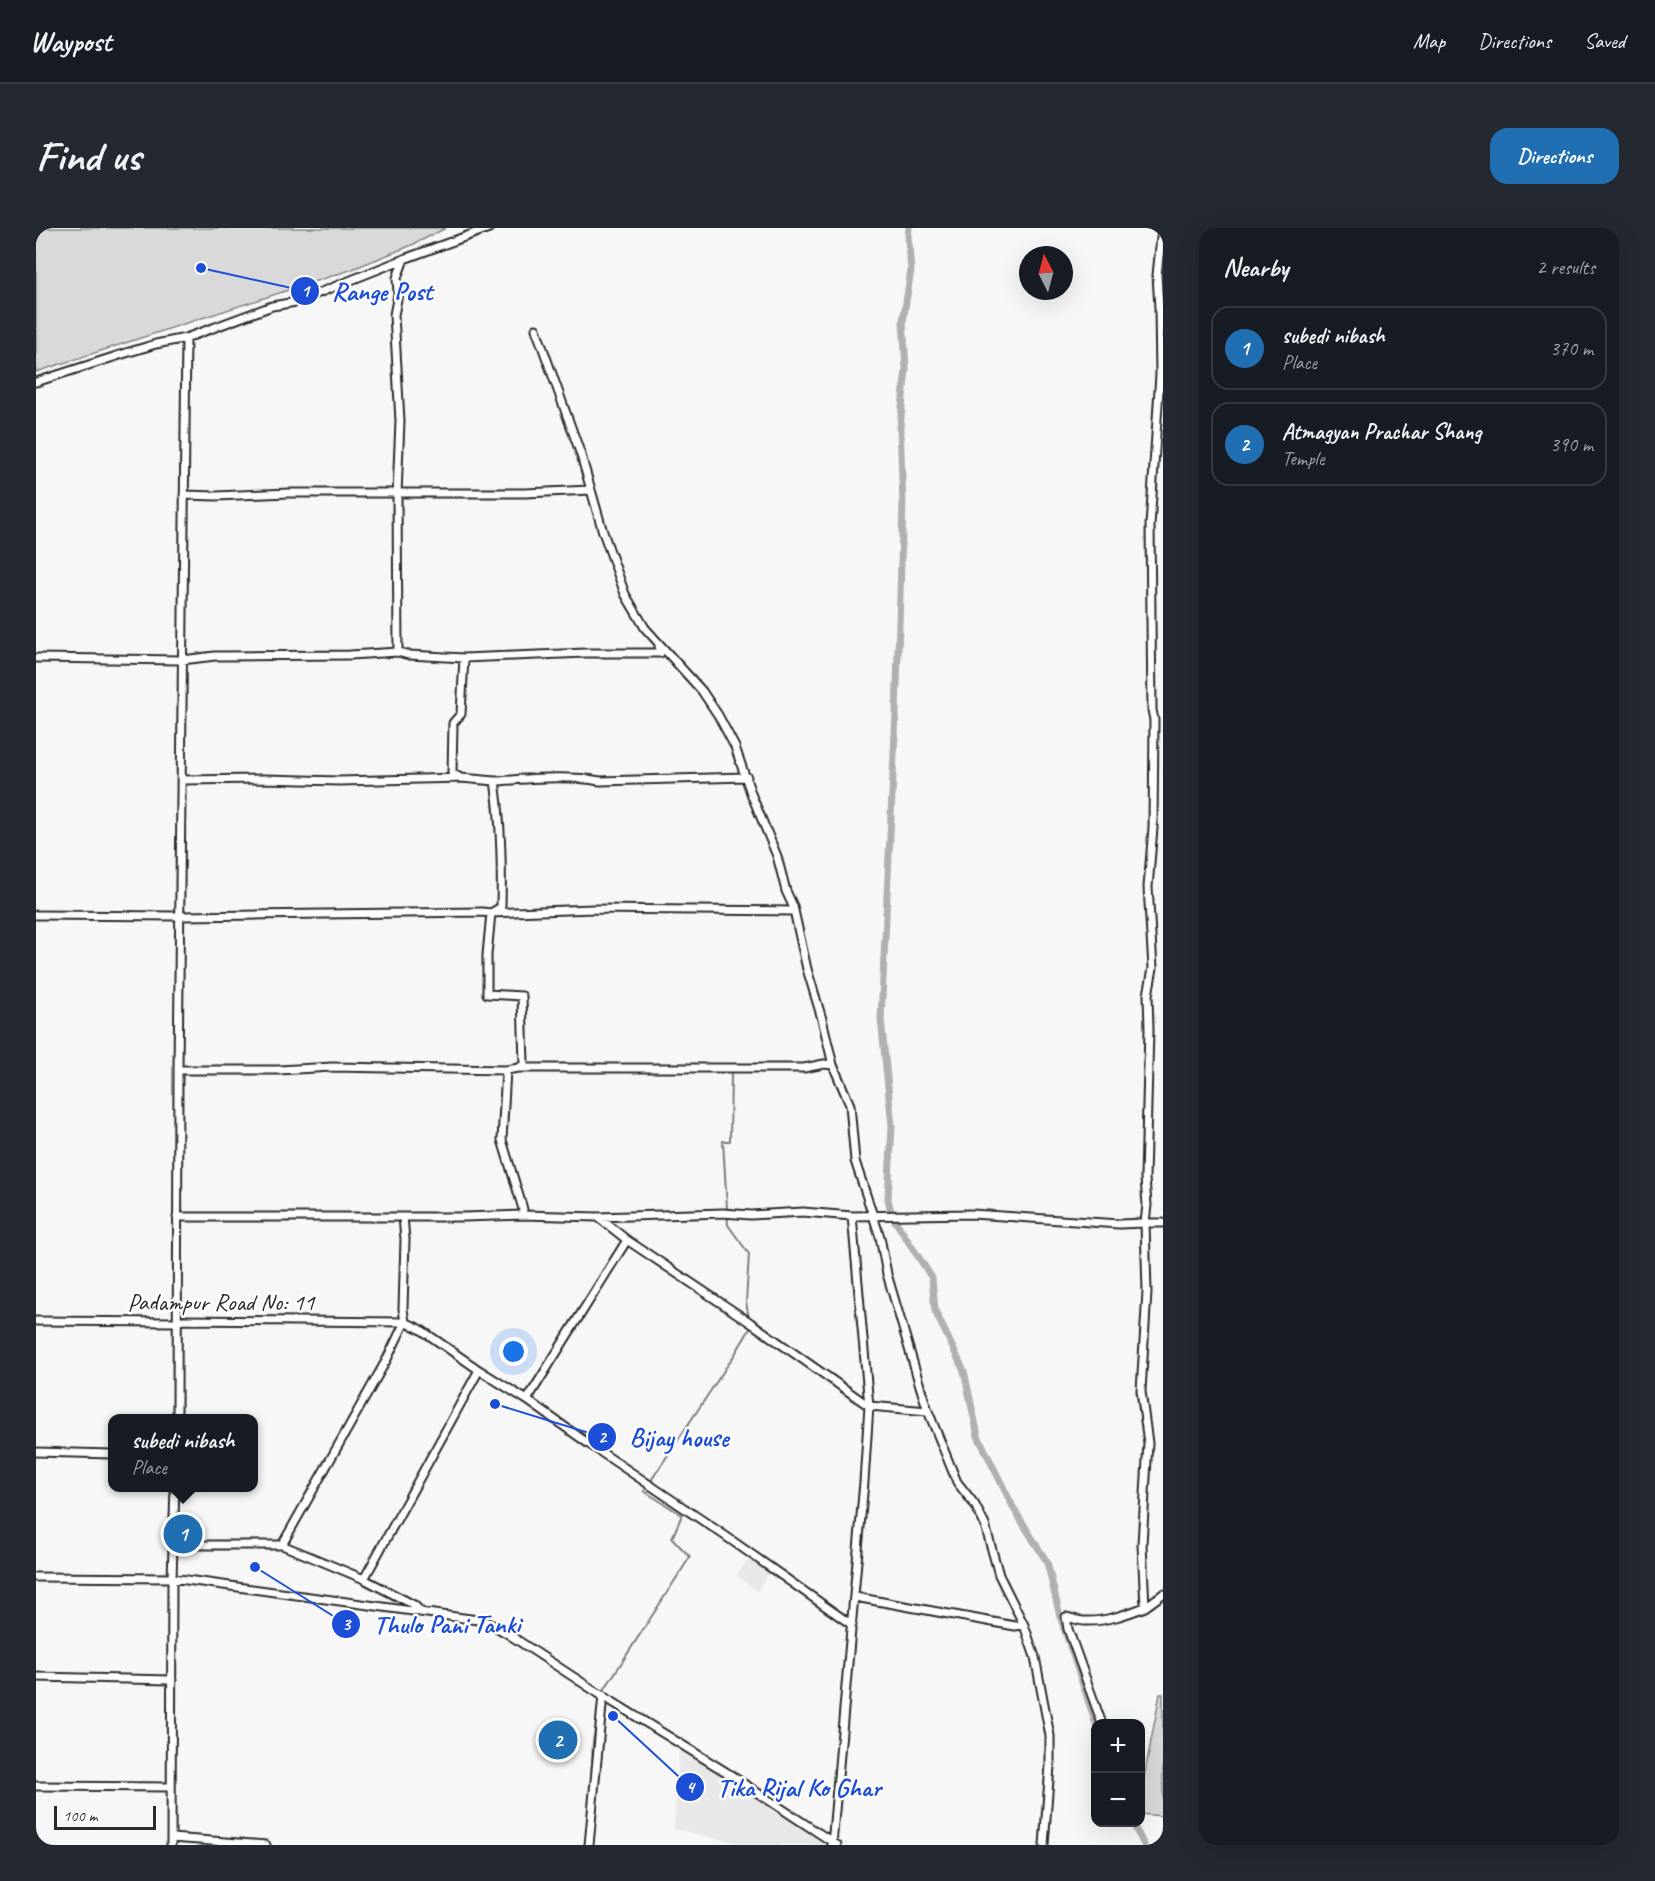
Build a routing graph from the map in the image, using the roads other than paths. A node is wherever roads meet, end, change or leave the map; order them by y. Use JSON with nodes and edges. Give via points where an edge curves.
{"nodes":[{"id":1,"x":489,"y":228,"type":"edge"},
{"id":2,"x":1162,"y":228,"type":"edge"},
{"id":3,"x":404,"y":259,"type":"junction"},
{"id":4,"x":536,"y":329,"type":"dead end"},
{"id":5,"x":186,"y":338,"type":"junction"},
{"id":6,"x":36,"y":382,"type":"edge"},
{"id":7,"x":591,"y":490,"type":"junction"},
{"id":8,"x":397,"y":494,"type":"junction"},
{"id":9,"x":184,"y":495,"type":"junction"},
{"id":10,"x":659,"y":645,"type":"junction"},
{"id":11,"x":398,"y":652,"type":"junction"},
{"id":12,"x":36,"y":658,"type":"edge"},
{"id":13,"x":464,"y":658,"type":"junction"},
{"id":14,"x":182,"y":660,"type":"junction"},
{"id":15,"x":747,"y":777,"type":"junction"},
{"id":16,"x":461,"y":778,"type":"junction"},
{"id":17,"x":181,"y":780,"type":"junction"},
{"id":18,"x":495,"y":781,"type":"junction"},
{"id":19,"x":793,"y":911,"type":"junction"},
{"id":20,"x":491,"y":913,"type":"junction"},
{"id":21,"x":36,"y":915,"type":"edge"},
{"id":22,"x":180,"y":916,"type":"junction"},
{"id":23,"x":833,"y":1065,"type":"junction"},
{"id":24,"x":519,"y":1068,"type":"junction"},
{"id":25,"x":178,"y":1070,"type":"junction"},
{"id":26,"x":506,"y":1070,"type":"junction"},
{"id":27,"x":522,"y":1215,"type":"junction"},
{"id":28,"x":402,"y":1216,"type":"junction"},
{"id":29,"x":851,"y":1216,"type":"junction"},
{"id":30,"x":871,"y":1216,"type":"junction"},
{"id":31,"x":598,"y":1217,"type":"junction"},
{"id":32,"x":177,"y":1218,"type":"junction"},
{"id":33,"x":1145,"y":1223,"type":"junction"},
{"id":34,"x":1163,"y":1223,"type":"edge"},
{"id":35,"x":627,"y":1240,"type":"junction"},
{"id":36,"x":36,"y":1321,"type":"edge"},
{"id":37,"x":178,"y":1321,"type":"junction"},
{"id":38,"x":405,"y":1322,"type":"junction"},
{"id":39,"x":479,"y":1370,"type":"junction"},
{"id":40,"x":527,"y":1400,"type":"junction"},
{"id":41,"x":869,"y":1406,"type":"junction"},
{"id":42,"x":928,"y":1411,"type":"junction"},
{"id":43,"x":177,"y":1414,"type":"edge"},
{"id":44,"x":36,"y":1452,"type":"edge"},
{"id":45,"x":108,"y":1454,"type":"edge"},
{"id":46,"x":175,"y":1492,"type":"edge"},
{"id":47,"x":173,"y":1545,"type":"junction"},
{"id":48,"x":282,"y":1545,"type":"junction"},
{"id":49,"x":36,"y":1576,"type":"edge"},
{"id":50,"x":172,"y":1578,"type":"junction"},
{"id":51,"x":364,"y":1579,"type":"junction"},
{"id":52,"x":1163,"y":1594,"type":"edge"},
{"id":53,"x":855,"y":1597,"type":"junction"},
{"id":54,"x":1145,"y":1607,"type":"junction"},
{"id":55,"x":421,"y":1612,"type":"junction"},
{"id":56,"x":849,"y":1623,"type":"junction"},
{"id":57,"x":1024,"y":1625,"type":"junction"},
{"id":58,"x":36,"y":1677,"type":"edge"},
{"id":59,"x":172,"y":1680,"type":"junction"},
{"id":60,"x":601,"y":1694,"type":"junction"},
{"id":61,"x":1100,"y":1719,"type":"edge"},
{"id":62,"x":36,"y":1786,"type":"edge"},
{"id":63,"x":171,"y":1787,"type":"junction"},
{"id":64,"x":171,"y":1842,"type":"edge"},
{"id":65,"x":834,"y":1844,"type":"edge"},
{"id":66,"x":266,"y":1845,"type":"edge"},
{"id":67,"x":588,"y":1845,"type":"edge"},
{"id":68,"x":1044,"y":1845,"type":"edge"}],
"edges":[{"from":1,"to":3,"type":"street"},
{"from":2,"to":33,"type":"street","via":[[1157,275],[1160,374],[1150,526],[1154,720],[1148,887],[1152,968],[1148,995]]},
{"from":3,"to":5,"type":"street","via":[[296,302],[272,306]]},
{"from":3,"to":8,"type":"street","via":[[397,278],[394,315],[400,421]]},
{"from":4,"to":7,"type":"street"},
{"from":5,"to":6,"type":"street"},
{"from":5,"to":9,"type":"street"},
{"from":7,"to":8,"type":"street"},
{"from":7,"to":10,"type":"street","via":[[625,594]]},
{"from":8,"to":9,"type":"street"},
{"from":8,"to":11,"type":"street"},
{"from":9,"to":14,"type":"street"},
{"from":10,"to":13,"type":"street","via":[[660,654]]},
{"from":10,"to":15,"type":"street","via":[[702,691],[735,747]]},
{"from":11,"to":13,"type":"street"},
{"from":11,"to":14,"type":"street"},
{"from":12,"to":14,"type":"street"},
{"from":13,"to":16,"type":"street","via":[[462,714],[453,723],[452,773]]},
{"from":14,"to":17,"type":"street"},
{"from":15,"to":18,"type":"street"},
{"from":15,"to":19,"type":"street"},
{"from":16,"to":17,"type":"street"},
{"from":16,"to":18,"type":"street"},
{"from":17,"to":22,"type":"street"},
{"from":18,"to":20,"type":"street","via":[[501,907]]},
{"from":19,"to":20,"type":"street","via":[[592,909]]},
{"from":19,"to":23,"type":"street"},
{"from":20,"to":22,"type":"street"},
{"from":20,"to":24,"type":"street","via":[[488,994],[522,996],[524,1064]]},
{"from":21,"to":22,"type":"street"},
{"from":22,"to":25,"type":"street"},
{"from":23,"to":24,"type":"street"},
{"from":23,"to":30,"type":"street","via":[[850,1105],[855,1161]]},
{"from":24,"to":26,"type":"street"},
{"from":25,"to":26,"type":"street"},
{"from":25,"to":32,"type":"street"},
{"from":26,"to":27,"type":"street","via":[[502,1140]]},
{"from":27,"to":28,"type":"street"},
{"from":27,"to":31,"type":"street"},
{"from":28,"to":32,"type":"street"},
{"from":28,"to":38,"type":"street"},
{"from":29,"to":30,"type":"street"},
{"from":29,"to":31,"type":"street","via":[[803,1212]]},
{"from":29,"to":41,"type":"street"},
{"from":30,"to":33,"type":"street","via":[[972,1214]]},
{"from":30,"to":42,"type":"street"},
{"from":31,"to":35,"type":"street"},
{"from":32,"to":37,"type":"street"},
{"from":33,"to":34,"type":"street"},
{"from":33,"to":54,"type":"street","via":[[1147,1292],[1141,1391],[1148,1443],[1142,1544]]},
{"from":35,"to":40,"type":"street"},
{"from":35,"to":41,"type":"street"},
{"from":36,"to":37,"type":"street","name":"Padampur Road No: 11"},
{"from":37,"to":38,"type":"street","name":"Padampur Road No: 11"},
{"from":37,"to":43,"type":"street"},
{"from":38,"to":39,"type":"street"},
{"from":38,"to":48,"type":"street"},
{"from":39,"to":40,"type":"street"},
{"from":39,"to":51,"type":"street"},
{"from":40,"to":56,"type":"street"},
{"from":41,"to":42,"type":"street"},
{"from":41,"to":53,"type":"street"},
{"from":42,"to":57,"type":"street","via":[[957,1482],[985,1525],[999,1575]]},
{"from":44,"to":45,"type":"street"},
{"from":46,"to":47,"type":"street"},
{"from":47,"to":48,"type":"street"},
{"from":47,"to":50,"type":"street"},
{"from":48,"to":51,"type":"street"},
{"from":49,"to":50,"type":"street"},
{"from":50,"to":55,"type":"street"},
{"from":50,"to":59,"type":"street"},
{"from":51,"to":55,"type":"street"},
{"from":52,"to":54,"type":"street"},
{"from":53,"to":56,"type":"street"},
{"from":53,"to":57,"type":"street"},
{"from":54,"to":61,"type":"street","via":[[1105,1619],[1085,1621],[1066,1617]]},
{"from":55,"to":60,"type":"street","via":[[485,1621]]},
{"from":56,"to":65,"type":"street"},
{"from":57,"to":68,"type":"street","via":[[1035,1657],[1050,1736]]},
{"from":58,"to":59,"type":"street"},
{"from":59,"to":63,"type":"street"},
{"from":60,"to":65,"type":"street"},
{"from":60,"to":67,"type":"street"},
{"from":62,"to":63,"type":"street"},
{"from":63,"to":64,"type":"street"},
{"from":64,"to":66,"type":"street"}]}
